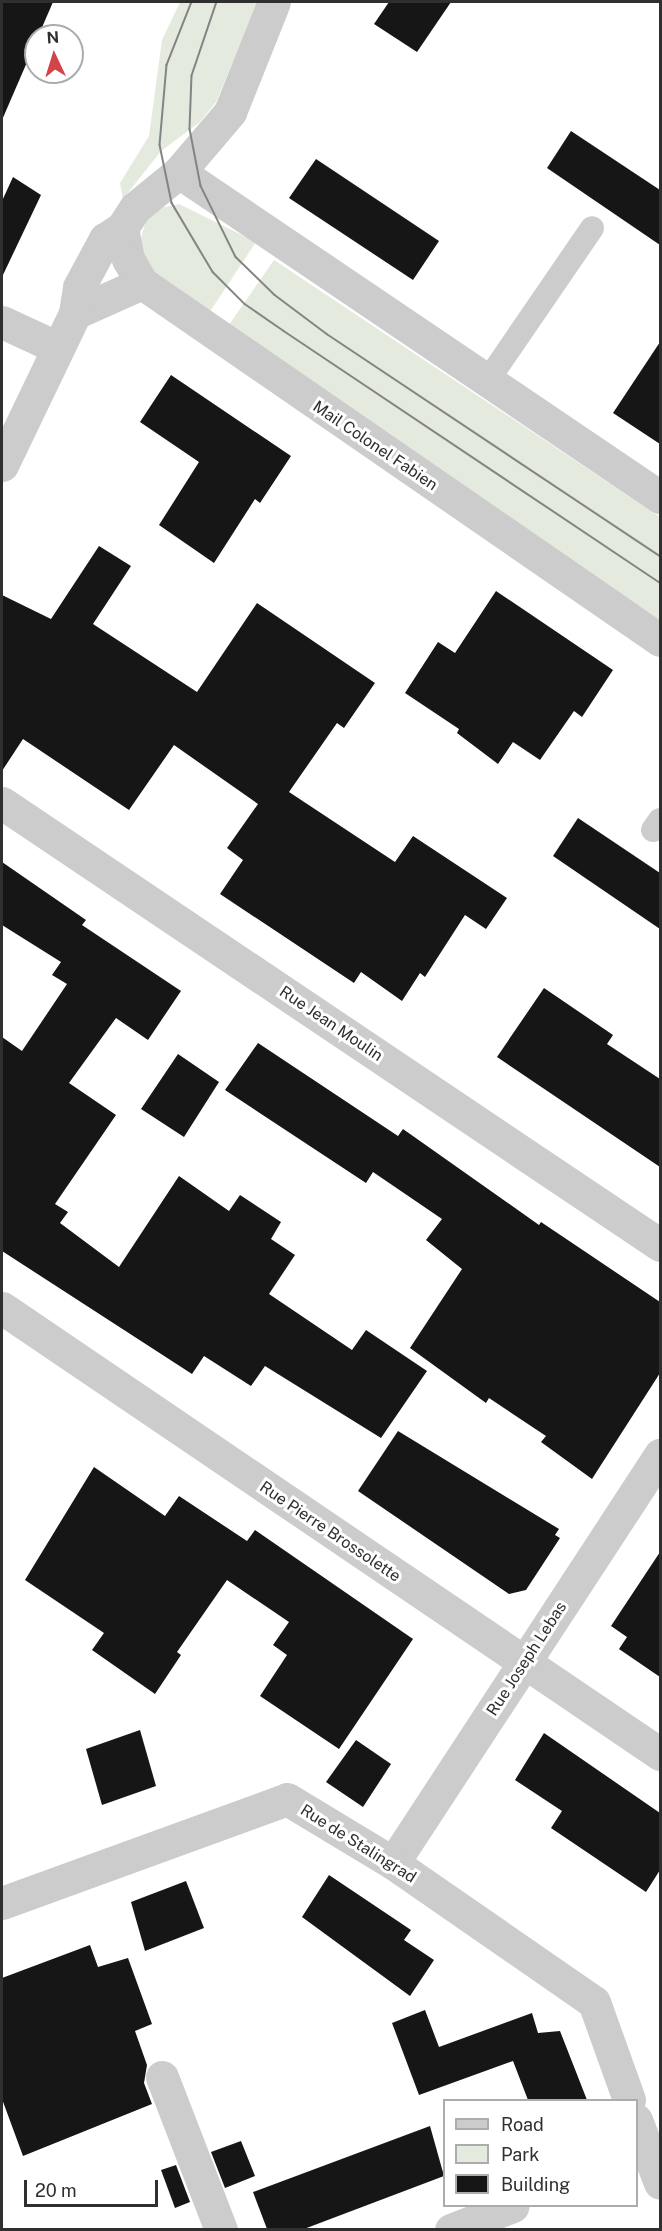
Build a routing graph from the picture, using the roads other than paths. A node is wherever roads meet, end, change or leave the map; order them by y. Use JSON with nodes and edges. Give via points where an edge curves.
{"nodes":[{"id":1,"x":274,"y":2,"type":"edge"},
{"id":2,"x":179,"y":172,"type":"junction"},
{"id":3,"x":122,"y":228,"type":"junction"},
{"id":4,"x":592,"y":228,"type":"dead end"},
{"id":5,"x":142,"y":283,"type":"junction"},
{"id":6,"x":75,"y":313,"type":"junction"},
{"id":7,"x":2,"y":322,"type":"edge"},
{"id":8,"x":56,"y":347,"type":"junction"},
{"id":9,"x":489,"y":380,"type":"junction"},
{"id":10,"x":2,"y":465,"type":"edge"},
{"id":11,"x":660,"y":497,"type":"edge"},
{"id":12,"x":660,"y":640,"type":"edge"},
{"id":13,"x":2,"y":803,"type":"edge"},
{"id":14,"x":660,"y":1245,"type":"edge"},
{"id":15,"x":2,"y":1308,"type":"edge"},
{"id":16,"x":660,"y":1455,"type":"edge"},
{"id":17,"x":523,"y":1664,"type":"junction"},
{"id":18,"x":660,"y":1754,"type":"edge"},
{"id":19,"x":393,"y":1863,"type":"junction"},
{"id":20,"x":2,"y":1903,"type":"edge"},
{"id":21,"x":162,"y":2077,"type":"dead end"},
{"id":22,"x":629,"y":2099,"type":"edge"},
{"id":23,"x":638,"y":2132,"type":"edge"},
{"id":24,"x":642,"y":2155,"type":"edge"},
{"id":25,"x":660,"y":2183,"type":"edge"},
{"id":26,"x":508,"y":2207,"type":"edge"},
{"id":27,"x":221,"y":2229,"type":"edge"},
{"id":28,"x":451,"y":2229,"type":"edge"}],
"edges":[{"from":1,"to":2,"type":"street","via":[[230,112]]},
{"from":2,"to":3,"type":"street","via":[[135,207]]},
{"from":2,"to":9,"type":"street"},
{"from":3,"to":5,"type":"street","name":"Mail Colonel Fabien","via":[[128,260]]},
{"from":3,"to":6,"type":"street","via":[[105,239],[79,287]]},
{"from":4,"to":9,"type":"lane"},
{"from":5,"to":6,"type":"street"},
{"from":5,"to":12,"type":"street","name":"Mail Colonel Fabien"},
{"from":6,"to":8,"type":"street"},
{"from":7,"to":8,"type":"street"},
{"from":8,"to":10,"type":"street"},
{"from":9,"to":11,"type":"street"},
{"from":13,"to":14,"type":"street","name":"Rue Jean Moulin"},
{"from":15,"to":17,"type":"street","name":"Rue Pierre Brossolette"},
{"from":16,"to":17,"type":"street","name":"Rue Joseph Lebas"},
{"from":17,"to":18,"type":"street","name":"Rue Pierre Brossolette"},
{"from":17,"to":19,"type":"street","name":"Rue Joseph Lebas"},
{"from":19,"to":20,"type":"street","name":"Rue de Stalingrad","via":[[287,1799]]},
{"from":19,"to":22,"type":"street","name":"Rue de Stalingrad","via":[[594,2002]]},
{"from":21,"to":27,"type":"street"},
{"from":23,"to":24,"type":"street"},
{"from":24,"to":25,"type":"street"},
{"from":26,"to":28,"type":"street"}]}
